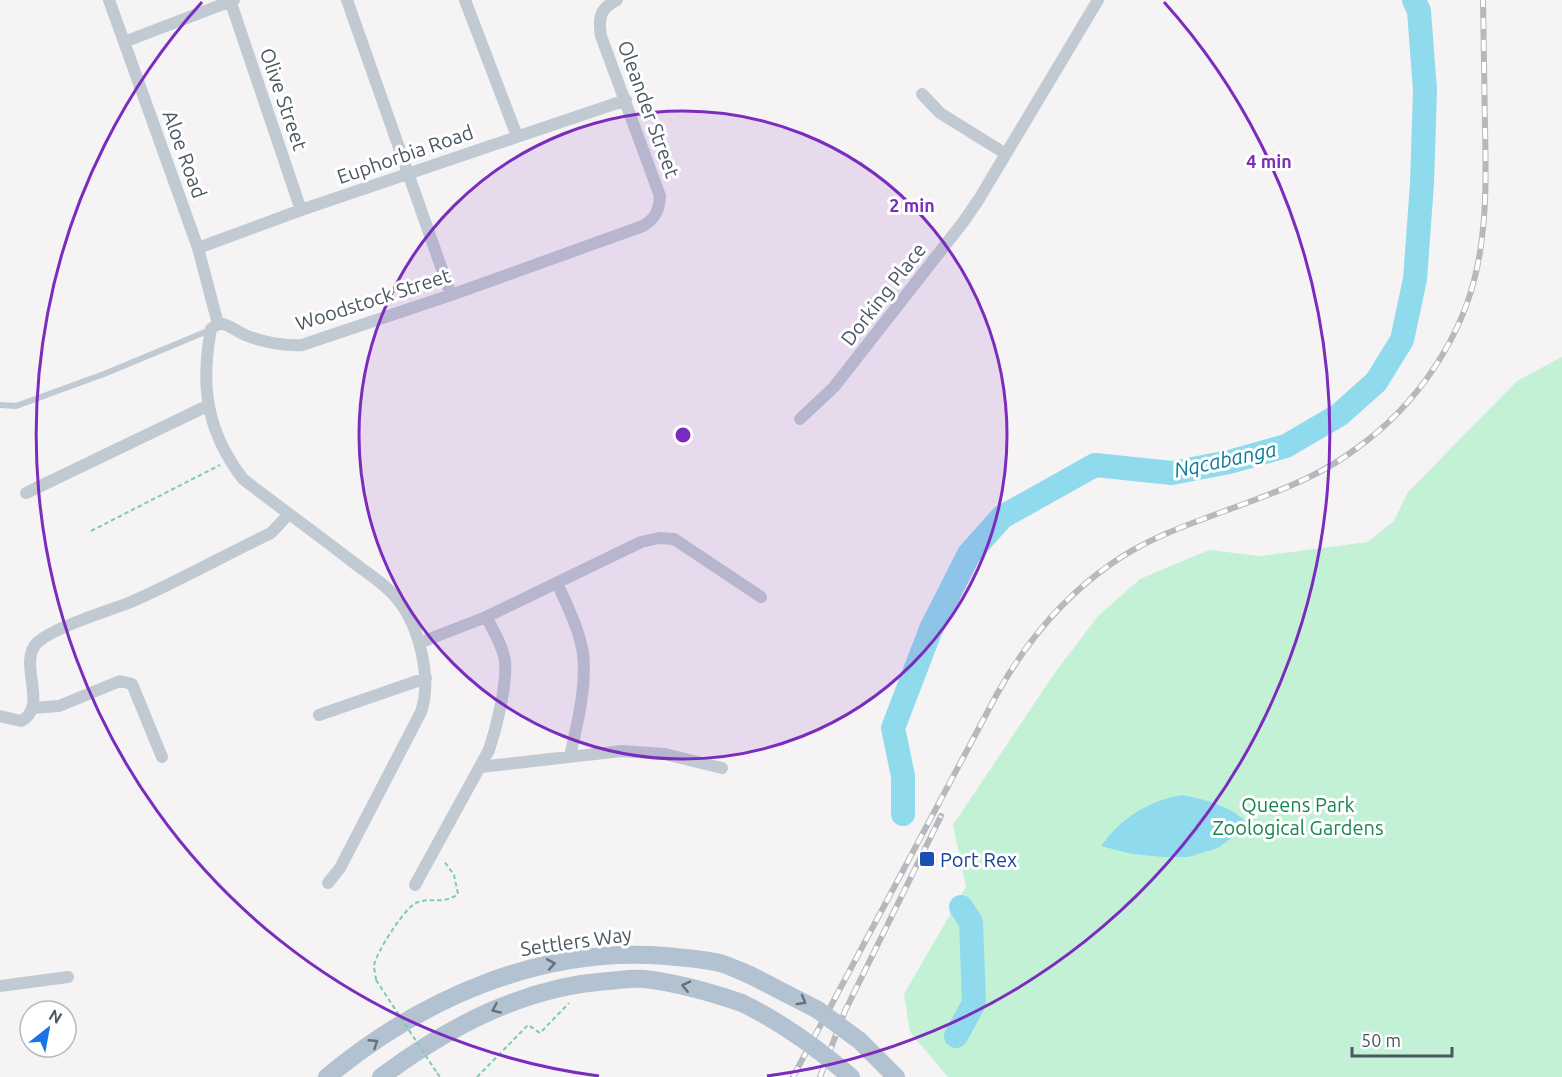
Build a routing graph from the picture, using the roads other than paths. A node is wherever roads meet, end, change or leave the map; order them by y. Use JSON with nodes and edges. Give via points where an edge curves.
{"nodes":[{"id":1,"x":109,"y":0,"type":"edge"},
{"id":2,"x":232,"y":0,"type":"edge"},
{"id":3,"x":347,"y":0,"type":"edge"},
{"id":4,"x":465,"y":0,"type":"edge"},
{"id":5,"x":1098,"y":0,"type":"edge"},
{"id":6,"x":613,"y":2,"type":"edge"},
{"id":7,"x":124,"y":42,"type":"junction"},
{"id":8,"x":922,"y":94,"type":"dead end"},
{"id":9,"x":626,"y":100,"type":"junction"},
{"id":10,"x":517,"y":136,"type":"junction"},
{"id":11,"x":1006,"y":154,"type":"junction"},
{"id":12,"x":409,"y":174,"type":"junction"},
{"id":13,"x":301,"y":210,"type":"junction"},
{"id":14,"x":643,"y":226,"type":"joint"},
{"id":15,"x":198,"y":248,"type":"junction"},
{"id":16,"x":451,"y":295,"type":"junction"},
{"id":17,"x":214,"y":327,"type":"junction"},
{"id":18,"x":0,"y":405,"type":"edge"},
{"id":19,"x":207,"y":406,"type":"junction"},
{"id":20,"x":800,"y":419,"type":"dead end"},
{"id":21,"x":26,"y":493,"type":"dead end"},
{"id":22,"x":288,"y":515,"type":"junction"},
{"id":23,"x":557,"y":583,"type":"junction"},
{"id":24,"x":761,"y":597,"type":"dead end"},
{"id":25,"x":486,"y":617,"type":"junction"},
{"id":26,"x":418,"y":643,"type":"junction"},
{"id":27,"x":426,"y":678,"type":"junction"},
{"id":28,"x":33,"y":708,"type":"junction"},
{"id":29,"x":319,"y":715,"type":"dead end"},
{"id":30,"x":0,"y":716,"type":"edge"},
{"id":31,"x":570,"y":756,"type":"junction"},
{"id":32,"x":162,"y":758,"type":"dead end"},
{"id":33,"x":480,"y":767,"type":"junction"},
{"id":34,"x":722,"y":768,"type":"dead end"},
{"id":35,"x":328,"y":883,"type":"dead end"},
{"id":36,"x":415,"y":885,"type":"dead end"},
{"id":37,"x":68,"y":977,"type":"dead end"},
{"id":38,"x":0,"y":986,"type":"edge"},
{"id":39,"x":327,"y":1077,"type":"edge"},
{"id":40,"x":381,"y":1077,"type":"edge"},
{"id":41,"x":851,"y":1077,"type":"edge"},
{"id":42,"x":896,"y":1077,"type":"edge"}],
"edges":[{"from":1,"to":7,"type":"street","name":"Aloe Road"},
{"from":2,"to":7,"type":"street"},
{"from":2,"to":13,"type":"street","name":"Olive Street"},
{"from":3,"to":12,"type":"street"},
{"from":4,"to":10,"type":"street"},
{"from":5,"to":11,"type":"street","name":"Dorking Place"},
{"from":6,"to":9,"type":"street","name":"Oleander Street","via":[[603,8],[599,18],[601,36]]},
{"from":7,"to":15,"type":"street","name":"Aloe Road"},
{"from":8,"to":11,"type":"street","via":[[940,113]]},
{"from":9,"to":10,"type":"street","name":"Euphorbia Road"},
{"from":9,"to":14,"type":"street","name":"Oleander Street","via":[[660,196],[653,220]]},
{"from":10,"to":12,"type":"street","name":"Euphorbia Road"},
{"from":11,"to":20,"type":"street","name":"Dorking Place","via":[[964,221],[865,350]]},
{"from":12,"to":13,"type":"street","name":"Euphorbia Road"},
{"from":12,"to":16,"type":"street"},
{"from":13,"to":15,"type":"street","name":"Euphorbia Road"},
{"from":14,"to":16,"type":"street","name":"Woodstock Street"},
{"from":15,"to":17,"type":"street","name":"Aloe Road"},
{"from":16,"to":17,"type":"street","name":"Woodstock Street","via":[[302,345],[268,342],[223,324]]},
{"from":17,"to":18,"type":"lane","via":[[104,374],[16,406]]},
{"from":17,"to":19,"type":"street","via":[[207,353]]},
{"from":19,"to":21,"type":"street"},
{"from":19,"to":22,"type":"street","via":[[243,479]]},
{"from":22,"to":26,"type":"street","via":[[396,597]]},
{"from":22,"to":28,"type":"street","via":[[271,533],[133,601],[38,642],[30,658]]},
{"from":23,"to":24,"type":"street","via":[[641,542],[674,539]]},
{"from":23,"to":25,"type":"street"},
{"from":23,"to":31,"type":"street","via":[[583,655],[582,693]]},
{"from":25,"to":26,"type":"street"},
{"from":25,"to":33,"type":"street","via":[[505,660],[497,726]]},
{"from":26,"to":27,"type":"street"},
{"from":27,"to":29,"type":"street"},
{"from":27,"to":35,"type":"street","via":[[421,712],[340,868]]},
{"from":28,"to":30,"type":"street","via":[[29,717],[21,721]]},
{"from":28,"to":32,"type":"street","via":[[59,706],[120,681],[132,684]]},
{"from":31,"to":33,"type":"street"},
{"from":31,"to":34,"type":"street","via":[[622,751],[665,754]]},
{"from":33,"to":36,"type":"street"},
{"from":37,"to":38,"type":"street"},
{"from":39,"to":42,"type":"main road","name":"Settlers Way","one_way":true,"bridge":true,"via":[[436,1005],[500,977],[530,968],[639,954],[720,963],[750,975],[818,1010],[860,1041]]},
{"from":41,"to":40,"type":"main road","one_way":true,"bridge":true,"via":[[792,1030],[742,1003],[685,986],[642,979],[587,982],[538,992],[506,1004],[447,1032]]}]}
